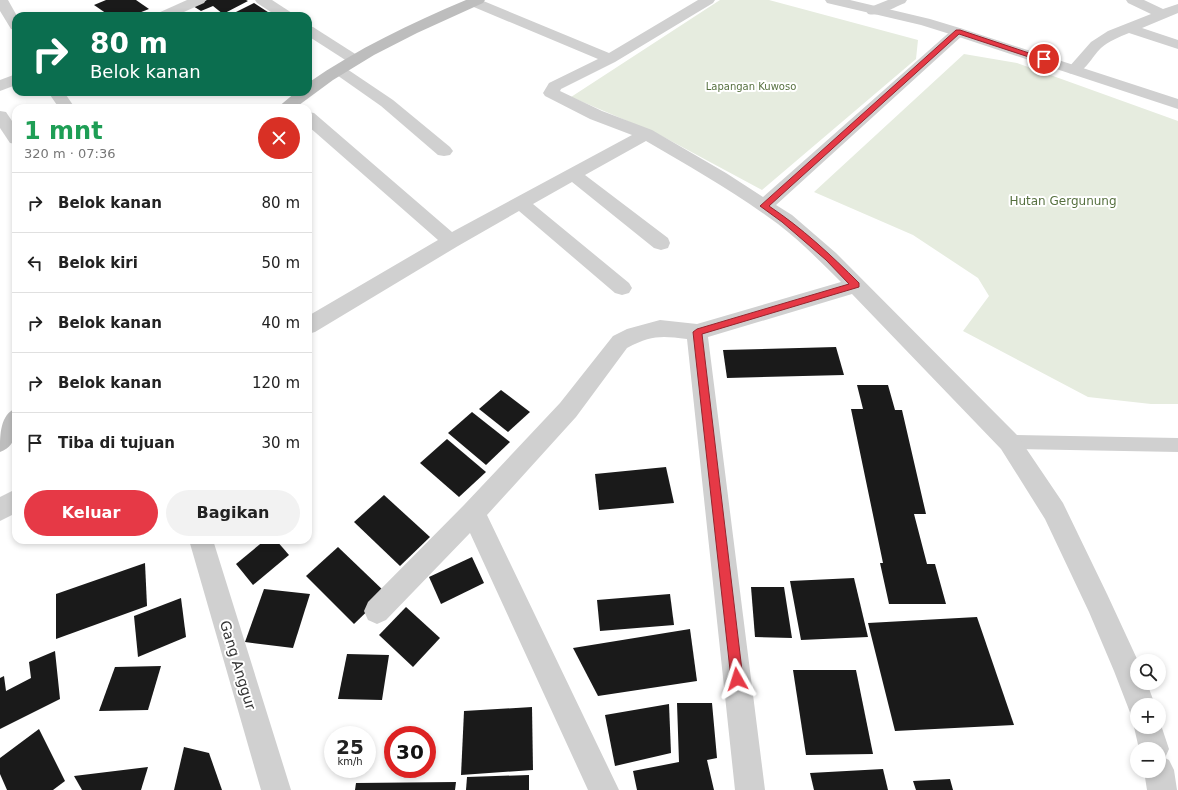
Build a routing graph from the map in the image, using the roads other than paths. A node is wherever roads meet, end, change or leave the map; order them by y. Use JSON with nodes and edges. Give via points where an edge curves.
{"nodes":[{"id":1,"x":1,"y":0,"type":"edge"},
{"id":2,"x":200,"y":0,"type":"edge"},
{"id":3,"x":262,"y":0,"type":"edge"},
{"id":4,"x":708,"y":0,"type":"edge"},
{"id":5,"x":832,"y":0,"type":"edge"},
{"id":6,"x":900,"y":0,"type":"edge"},
{"id":7,"x":1133,"y":0,"type":"edge"},
{"id":8,"x":476,"y":1,"type":"edge"},
{"id":9,"x":186,"y":6,"type":"junction"},
{"id":10,"x":1178,"y":8,"type":"edge"},
{"id":11,"x":873,"y":11,"type":"junction"},
{"id":12,"x":172,"y":12,"type":"edge"},
{"id":13,"x":194,"y":12,"type":"edge"},
{"id":14,"x":281,"y":12,"type":"edge"},
{"id":15,"x":1163,"y":14,"type":"junction"},
{"id":16,"x":12,"y":19,"type":"edge"},
{"id":17,"x":1129,"y":28,"type":"junction"},
{"id":18,"x":958,"y":32,"type":"junction"},
{"id":19,"x":312,"y":33,"type":"edge"},
{"id":20,"x":1178,"y":45,"type":"edge"},
{"id":21,"x":610,"y":59,"type":"junction"},
{"id":22,"x":354,"y":60,"type":"junction"},
{"id":23,"x":339,"y":70,"type":"junction"},
{"id":24,"x":1074,"y":70,"type":"junction"},
{"id":25,"x":12,"y":81,"type":"edge"},
{"id":26,"x":0,"y":86,"type":"edge"},
{"id":27,"x":312,"y":87,"type":"edge"},
{"id":28,"x":302,"y":96,"type":"edge"},
{"id":29,"x":293,"y":104,"type":"edge"},
{"id":30,"x":1178,"y":104,"type":"edge"},
{"id":31,"x":0,"y":116,"type":"edge"},
{"id":32,"x":312,"y":120,"type":"edge"},
{"id":33,"x":12,"y":133,"type":"edge"},
{"id":34,"x":646,"y":134,"type":"junction"},
{"id":35,"x":444,"y":151,"type":"dead end"},
{"id":36,"x":573,"y":174,"type":"junction"},
{"id":37,"x":521,"y":203,"type":"junction"},
{"id":38,"x":764,"y":206,"type":"junction"},
{"id":39,"x":451,"y":241,"type":"junction"},
{"id":40,"x":661,"y":242,"type":"dead end"},
{"id":41,"x":856,"y":285,"type":"junction"},
{"id":42,"x":622,"y":288,"type":"dead end"},
{"id":43,"x":312,"y":324,"type":"edge"},
{"id":44,"x":697,"y":332,"type":"junction"},
{"id":45,"x":12,"y":423,"type":"edge"},
{"id":46,"x":0,"y":442,"type":"edge"},
{"id":47,"x":1009,"y":442,"type":"junction"},
{"id":48,"x":1178,"y":445,"type":"edge"},
{"id":49,"x":12,"y":502,"type":"edge"},
{"id":50,"x":0,"y":510,"type":"edge"},
{"id":51,"x":473,"y":513,"type":"junction"},
{"id":52,"x":202,"y":544,"type":"edge"},
{"id":53,"x":377,"y":611,"type":"dead end"},
{"id":54,"x":1138,"y":698,"type":"edge"},
{"id":55,"x":1160,"y":778,"type":"edge"},
{"id":56,"x":276,"y":790,"type":"edge"},
{"id":57,"x":604,"y":790,"type":"edge"},
{"id":58,"x":750,"y":790,"type":"edge"},
{"id":59,"x":1162,"y":790,"type":"edge"}],
"edges":[{"from":1,"to":16,"type":"street"},
{"from":2,"to":9,"type":"street"},
{"from":3,"to":14,"type":"street"},
{"from":4,"to":21,"type":"street"},
{"from":5,"to":11,"type":"street"},
{"from":6,"to":11,"type":"street"},
{"from":7,"to":15,"type":"street"},
{"from":8,"to":21,"type":"street"},
{"from":8,"to":22,"type":"main road","via":[[392,39]]},
{"from":9,"to":12,"type":"street"},
{"from":9,"to":13,"type":"street"},
{"from":10,"to":15,"type":"street"},
{"from":11,"to":18,"type":"street"},
{"from":15,"to":17,"type":"street"},
{"from":17,"to":20,"type":"street"},
{"from":17,"to":24,"type":"street","via":[[1096,45]]},
{"from":18,"to":24,"type":"street"},
{"from":18,"to":38,"type":"street"},
{"from":19,"to":22,"type":"street"},
{"from":21,"to":34,"type":"street","via":[[555,86],[551,93],[596,115]]},
{"from":22,"to":23,"type":"main road"},
{"from":23,"to":27,"type":"main road"},
{"from":23,"to":35,"type":"street","via":[[387,103]]},
{"from":24,"to":30,"type":"street"},
{"from":25,"to":26,"type":"street"},
{"from":28,"to":29,"type":"main road"},
{"from":31,"to":33,"type":"street"},
{"from":32,"to":39,"type":"street"},
{"from":34,"to":36,"type":"street"},
{"from":34,"to":38,"type":"street"},
{"from":36,"to":37,"type":"street"},
{"from":36,"to":40,"type":"street"},
{"from":37,"to":39,"type":"street"},
{"from":37,"to":42,"type":"street"},
{"from":38,"to":41,"type":"street","via":[[785,220]]},
{"from":39,"to":43,"type":"street"},
{"from":41,"to":44,"type":"street"},
{"from":41,"to":47,"type":"street"},
{"from":44,"to":51,"type":"street","via":[[660,328],[620,342],[568,410]]},
{"from":44,"to":58,"type":"street"},
{"from":45,"to":46,"type":"main road"},
{"from":47,"to":48,"type":"lane"},
{"from":47,"to":54,"type":"street","via":[[1054,511]]},
{"from":49,"to":50,"type":"street"},
{"from":51,"to":53,"type":"street"},
{"from":51,"to":57,"type":"street"},
{"from":52,"to":56,"type":"street","name":"Gang Anggur"},
{"from":55,"to":59,"type":"street"}]}
